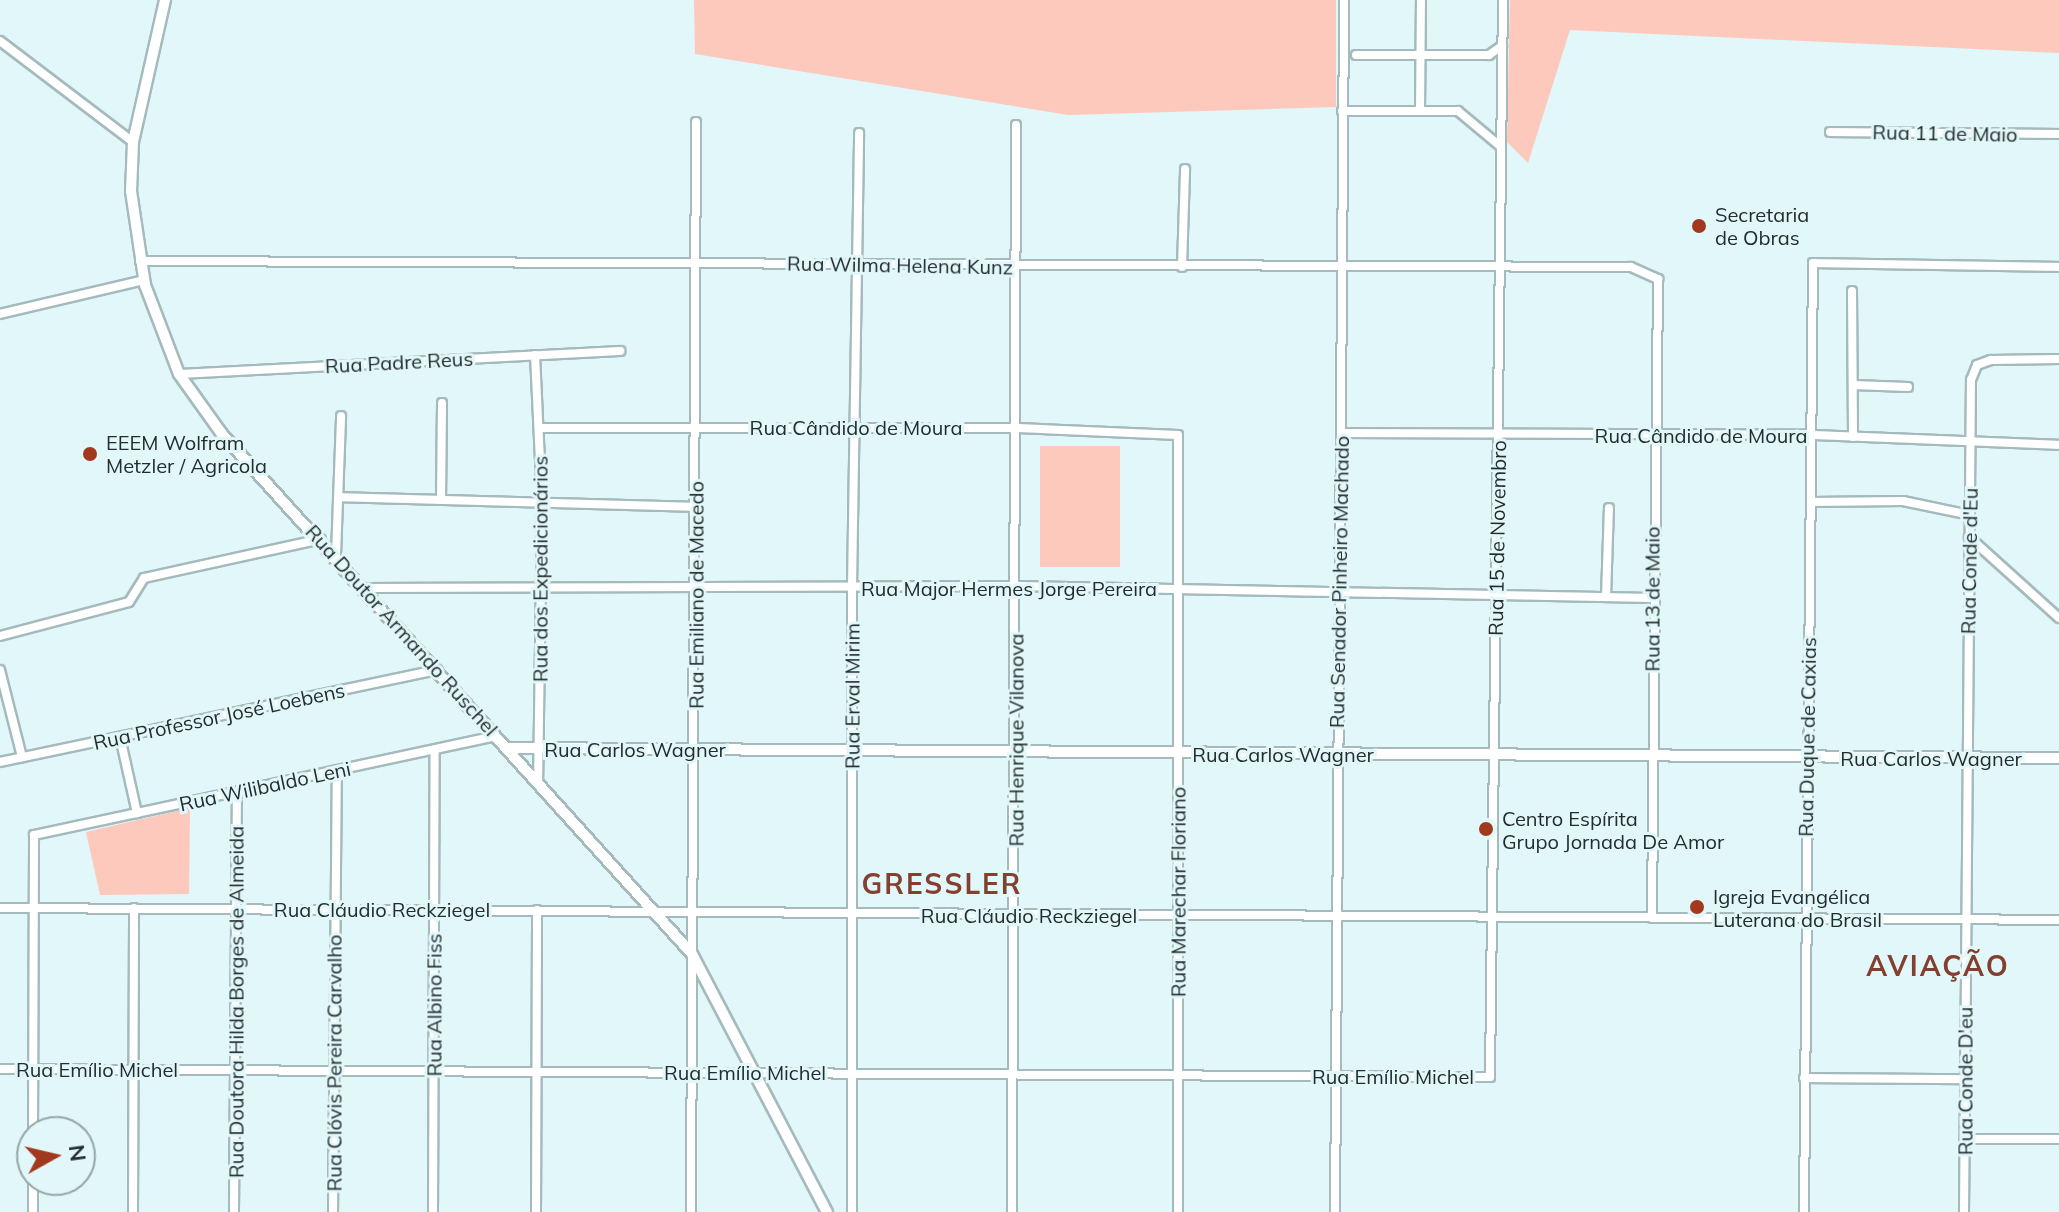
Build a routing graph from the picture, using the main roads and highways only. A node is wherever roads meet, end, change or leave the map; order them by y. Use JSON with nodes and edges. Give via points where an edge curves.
{"nodes":[{"id":1,"x":165,"y":0,"type":"edge"},
{"id":2,"x":507,"y":748,"type":"junction"},
{"id":3,"x":2059,"y":758,"type":"edge"},
{"id":4,"x":827,"y":1212,"type":"edge"}],
"edges":[{"from":1,"to":2,"type":"main road","name":"Rua Doutor Armando Ruschel","via":[[133,142],[131,191],[144,280],[179,374],[222,434]]},
{"from":2,"to":3,"type":"main road","name":"Rua Carlos Wagner"},
{"from":2,"to":4,"type":"main road","name":"Rua Doutor Armando Ruschel","via":[[692,954]]}]}
